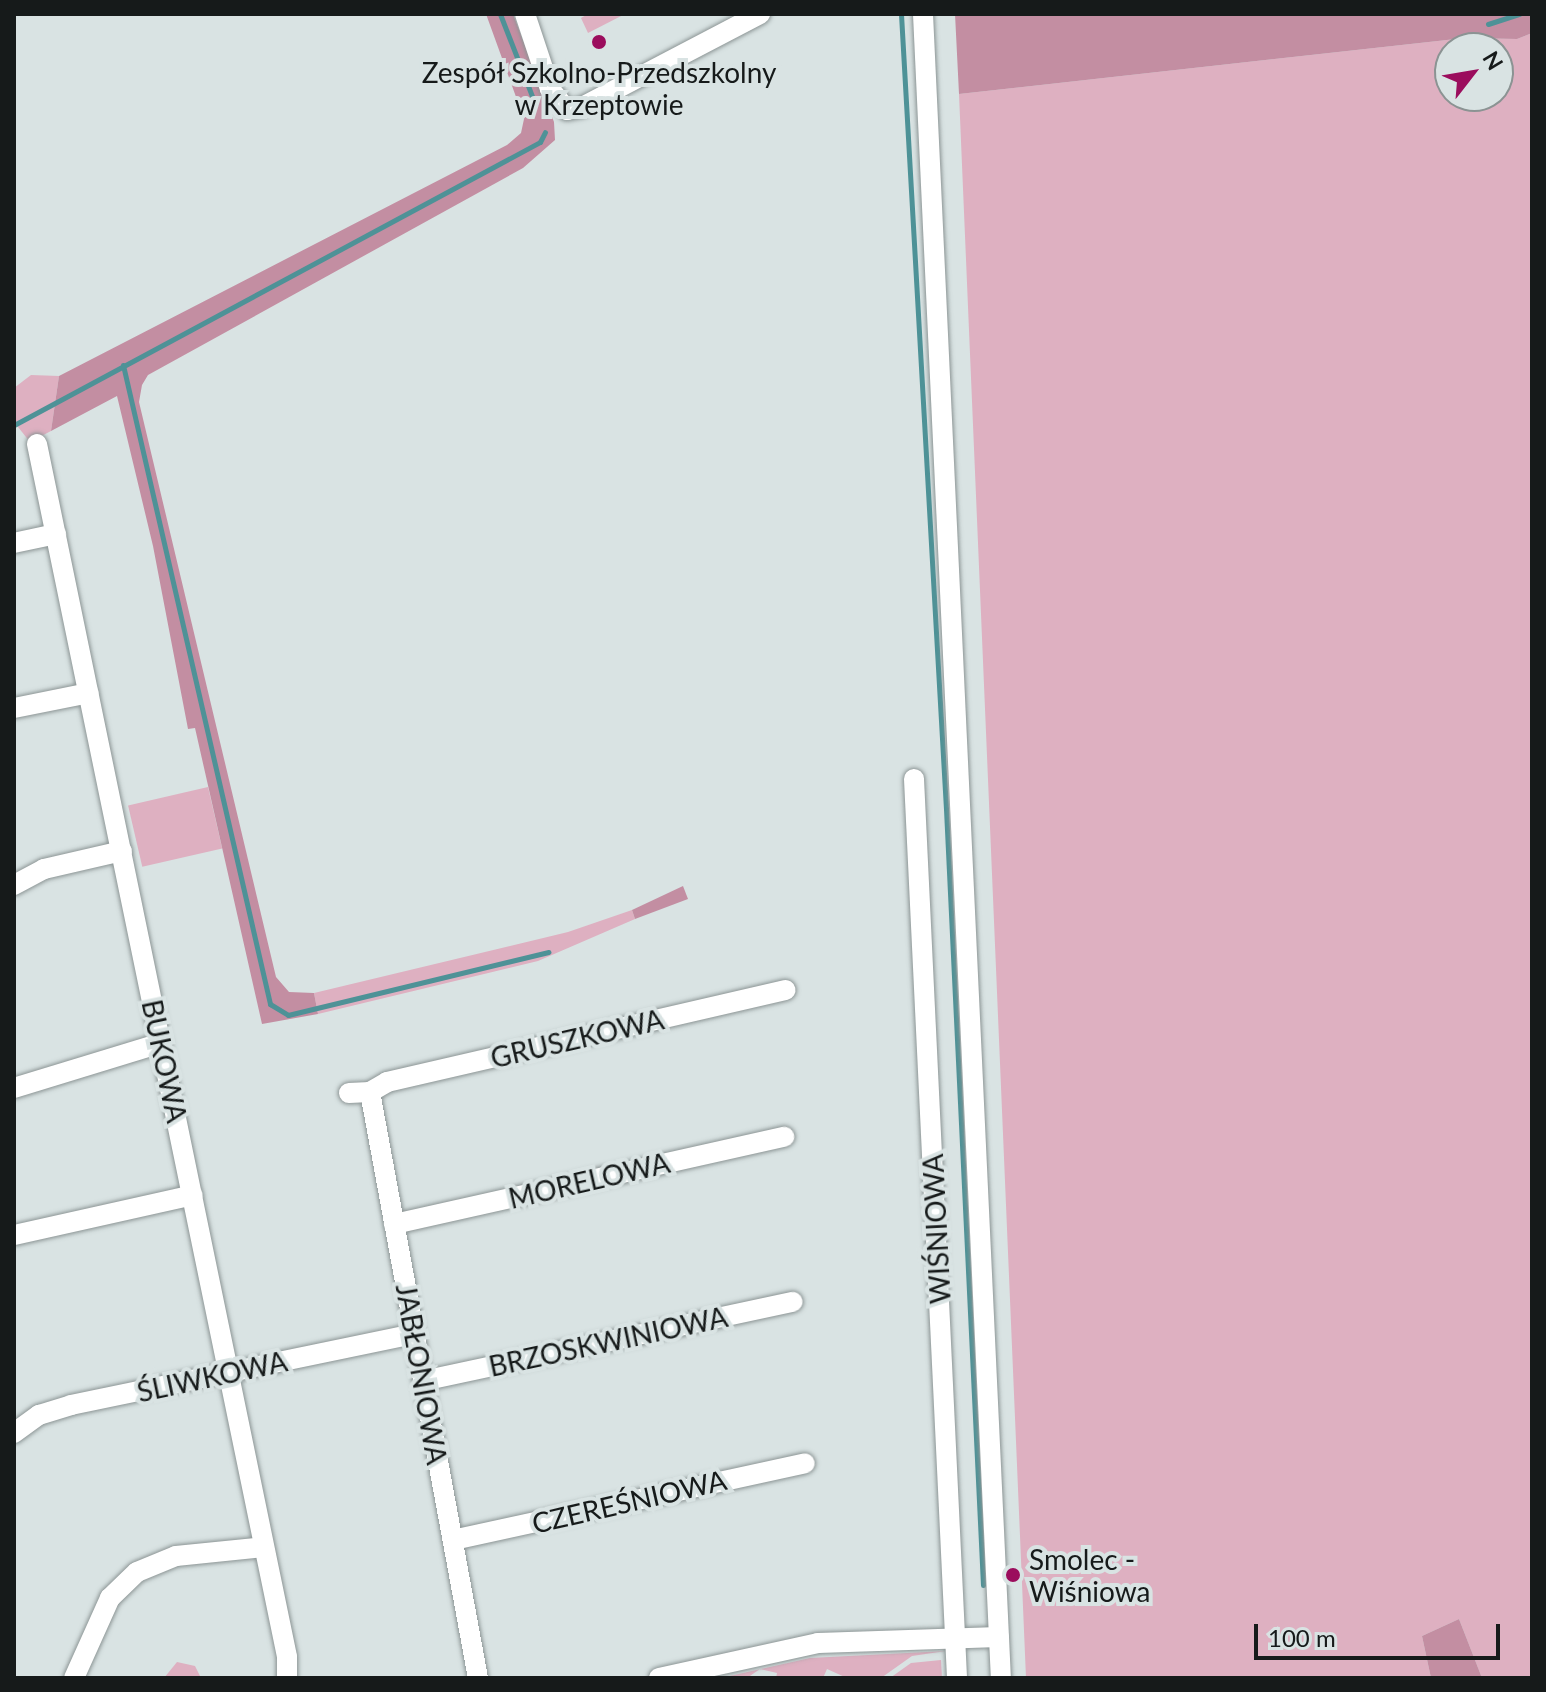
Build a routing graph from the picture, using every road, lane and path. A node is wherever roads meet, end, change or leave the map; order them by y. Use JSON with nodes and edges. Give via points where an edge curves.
{"nodes":[{"id":1,"x":525,"y":14,"type":"edge"},
{"id":2,"x":760,"y":14,"type":"edge"},
{"id":3,"x":923,"y":14,"type":"edge"},
{"id":4,"x":37,"y":444,"type":"dead end"},
{"id":5,"x":56,"y":534,"type":"junction"},
{"id":6,"x":14,"y":543,"type":"edge"},
{"id":7,"x":89,"y":693,"type":"junction"},
{"id":8,"x":14,"y":708,"type":"edge"},
{"id":9,"x":914,"y":779,"type":"dead end"},
{"id":10,"x":122,"y":851,"type":"junction"},
{"id":11,"x":14,"y":885,"type":"edge"},
{"id":12,"x":786,"y":990,"type":"dead end"},
{"id":13,"x":161,"y":1043,"type":"junction"},
{"id":14,"x":14,"y":1088,"type":"edge"},
{"id":15,"x":370,"y":1092,"type":"junction"},
{"id":16,"x":349,"y":1093,"type":"dead end"},
{"id":17,"x":784,"y":1137,"type":"dead end"},
{"id":18,"x":193,"y":1195,"type":"junction"},
{"id":19,"x":394,"y":1224,"type":"junction"},
{"id":20,"x":14,"y":1235,"type":"edge"},
{"id":21,"x":793,"y":1302,"type":"dead end"},
{"id":22,"x":415,"y":1334,"type":"junction"},
{"id":23,"x":229,"y":1373,"type":"junction"},
{"id":24,"x":423,"y":1381,"type":"junction"},
{"id":25,"x":14,"y":1433,"type":"edge"},
{"id":26,"x":805,"y":1463,"type":"dead end"},
{"id":27,"x":453,"y":1540,"type":"junction"},
{"id":28,"x":264,"y":1547,"type":"junction"},
{"id":29,"x":956,"y":1637,"type":"junction"},
{"id":30,"x":999,"y":1637,"type":"junction"},
{"id":31,"x":74,"y":1678,"type":"edge"},
{"id":32,"x":287,"y":1678,"type":"edge"},
{"id":33,"x":478,"y":1678,"type":"edge"},
{"id":34,"x":659,"y":1678,"type":"edge"},
{"id":35,"x":957,"y":1678,"type":"edge"},
{"id":36,"x":1001,"y":1678,"type":"edge"}],
"edges":[{"from":1,"to":2,"type":"street","via":[[550,89],[567,110]]},
{"from":3,"to":30,"type":"street"},
{"from":4,"to":5,"type":"street","name":"BUKOWA"},
{"from":5,"to":6,"type":"street"},
{"from":5,"to":7,"type":"street","name":"BUKOWA"},
{"from":7,"to":8,"type":"street"},
{"from":7,"to":10,"type":"street","name":"BUKOWA"},
{"from":9,"to":29,"type":"street","name":"WIŚNIOWA"},
{"from":10,"to":11,"type":"street","via":[[44,869]]},
{"from":10,"to":13,"type":"street","name":"BUKOWA"},
{"from":12,"to":15,"type":"street","name":"GRUSZKOWA","via":[[387,1082]]},
{"from":13,"to":14,"type":"street"},
{"from":13,"to":18,"type":"street","name":"BUKOWA"},
{"from":15,"to":16,"type":"street"},
{"from":15,"to":19,"type":"street","name":"JABŁONIOWA"},
{"from":17,"to":19,"type":"street","name":"MORELOWA"},
{"from":18,"to":20,"type":"street"},
{"from":18,"to":23,"type":"street","name":"BUKOWA"},
{"from":19,"to":22,"type":"street","name":"JABŁONIOWA"},
{"from":21,"to":24,"type":"street","name":"BRZOSKWINIOWA"},
{"from":22,"to":23,"type":"street","name":"ŚLIWKOWA"},
{"from":22,"to":24,"type":"street","name":"JABŁONIOWA"},
{"from":23,"to":25,"type":"street","name":"ŚLIWKOWA","via":[[55,1409]]},
{"from":23,"to":28,"type":"street","name":"BUKOWA"},
{"from":24,"to":27,"type":"street","name":"JABŁONIOWA"},
{"from":26,"to":27,"type":"street","name":"CZEREŚNIOWA"},
{"from":27,"to":33,"type":"street","name":"JABŁONIOWA"},
{"from":28,"to":31,"type":"street","via":[[176,1556],[137,1572],[110,1598]]},
{"from":28,"to":32,"type":"street","name":"BUKOWA"},
{"from":29,"to":30,"type":"street"},
{"from":29,"to":34,"type":"street","via":[[818,1643]]},
{"from":29,"to":35,"type":"street","name":"WIŚNIOWA"},
{"from":30,"to":36,"type":"street"}]}
